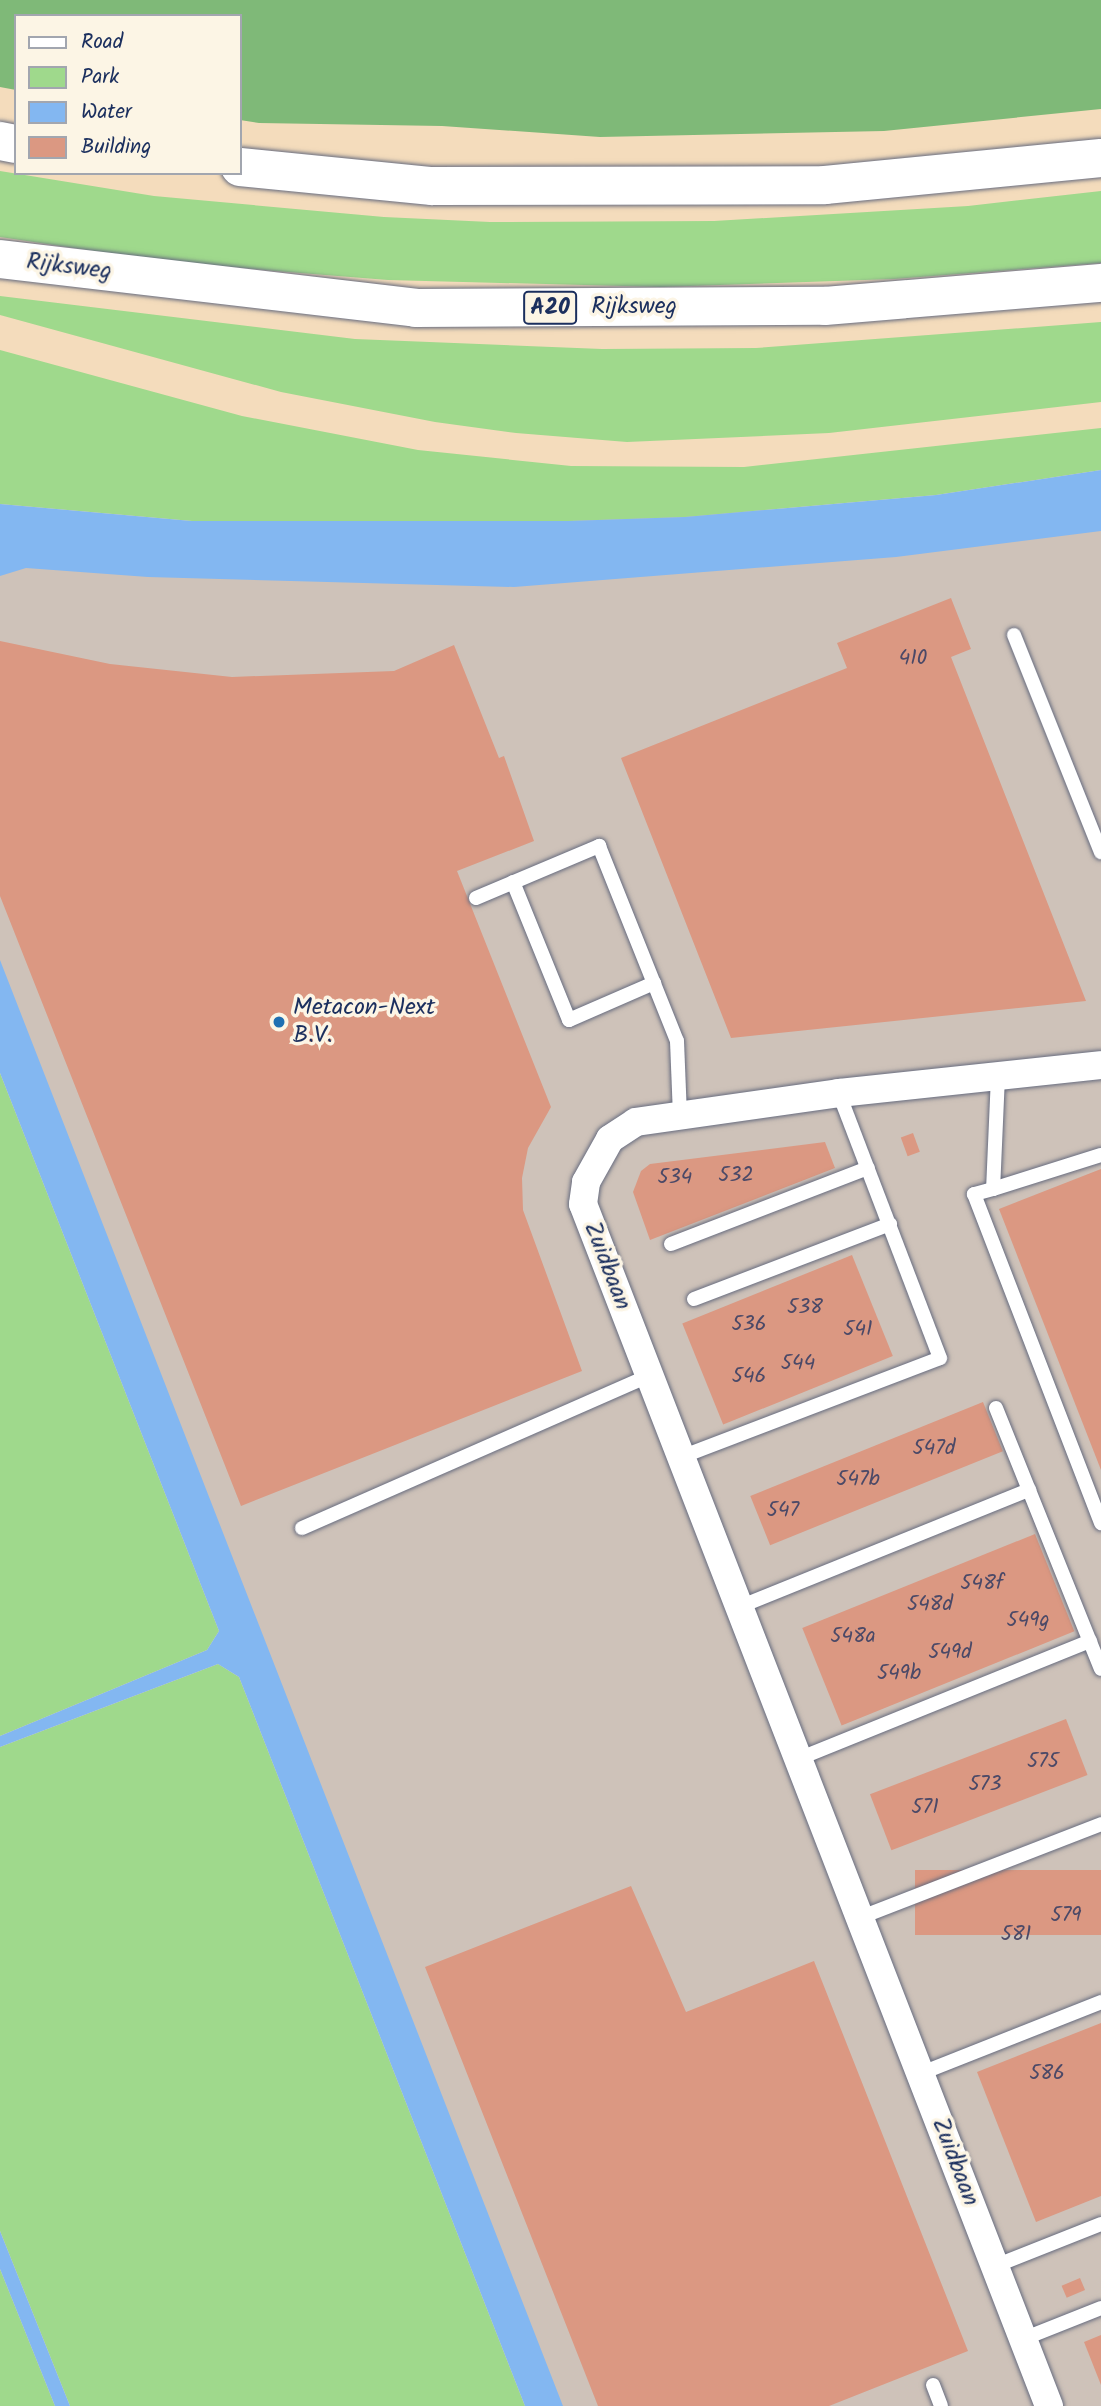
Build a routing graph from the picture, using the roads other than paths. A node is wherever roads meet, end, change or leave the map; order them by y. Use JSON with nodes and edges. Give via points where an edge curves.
{"nodes":[{"id":1,"x":1101,"y":158,"type":"edge"},
{"id":2,"x":242,"y":167,"type":"edge"},
{"id":3,"x":0,"y":259,"type":"edge"},
{"id":4,"x":1101,"y":283,"type":"edge"},
{"id":5,"x":1014,"y":635,"type":"dead end"},
{"id":6,"x":1101,"y":852,"type":"edge"},
{"id":7,"x":513,"y":883,"type":"junction"},
{"id":8,"x":476,"y":898,"type":"dead end"},
{"id":9,"x":654,"y":983,"type":"junction"},
{"id":10,"x":1101,"y":1065,"type":"edge"},
{"id":11,"x":998,"y":1076,"type":"junction"},
{"id":12,"x":839,"y":1093,"type":"junction"},
{"id":13,"x":680,"y":1116,"type":"junction"},
{"id":14,"x":1101,"y":1154,"type":"edge"},
{"id":15,"x":868,"y":1168,"type":"junction"},
{"id":16,"x":993,"y":1189,"type":"junction"},
{"id":17,"x":890,"y":1224,"type":"junction"},
{"id":18,"x":671,"y":1244,"type":"dead end"},
{"id":19,"x":694,"y":1299,"type":"dead end"},
{"id":20,"x":649,"y":1376,"type":"junction"},
{"id":21,"x":996,"y":1408,"type":"dead end"},
{"id":22,"x":681,"y":1457,"type":"junction"},
{"id":23,"x":1029,"y":1490,"type":"junction"},
{"id":24,"x":1101,"y":1522,"type":"edge"},
{"id":25,"x":302,"y":1528,"type":"dead end"},
{"id":26,"x":739,"y":1607,"type":"junction"},
{"id":27,"x":1090,"y":1641,"type":"junction"},
{"id":28,"x":1101,"y":1669,"type":"edge"},
{"id":29,"x":798,"y":1759,"type":"junction"},
{"id":30,"x":1101,"y":1824,"type":"edge"},
{"id":31,"x":859,"y":1918,"type":"junction"},
{"id":32,"x":1101,"y":2002,"type":"edge"},
{"id":33,"x":922,"y":2073,"type":"junction"},
{"id":34,"x":1101,"y":2224,"type":"edge"},
{"id":35,"x":996,"y":2266,"type":"junction"},
{"id":36,"x":1101,"y":2308,"type":"edge"},
{"id":37,"x":1023,"y":2339,"type":"junction"},
{"id":38,"x":933,"y":2385,"type":"dead end"},
{"id":39,"x":941,"y":2406,"type":"edge"},
{"id":40,"x":1049,"y":2406,"type":"edge"}],
"edges":[{"from":1,"to":2,"type":"highway","via":[[825,185],[432,186]]},
{"from":3,"to":4,"type":"highway","name":"Rijksweg","number":"A20","via":[[415,308],[825,306]]},
{"from":5,"to":6,"type":"lane"},
{"from":7,"to":8,"type":"lane"},
{"from":7,"to":9,"type":"lane","via":[[598,846]]},
{"from":7,"to":9,"type":"lane","via":[[569,1020]]},
{"from":9,"to":13,"type":"lane","via":[[677,1041]]},
{"from":10,"to":11,"type":"street","name":"Zuidbaan"},
{"from":11,"to":12,"type":"street","name":"Zuidbaan"},
{"from":11,"to":16,"type":"lane"},
{"from":12,"to":13,"type":"street","name":"Zuidbaan"},
{"from":12,"to":15,"type":"lane"},
{"from":13,"to":20,"type":"street","name":"Zuidbaan","via":[[636,1122],[610,1139],[586,1182],[583,1204]]},
{"from":14,"to":16,"type":"lane"},
{"from":15,"to":17,"type":"lane"},
{"from":15,"to":18,"type":"lane"},
{"from":16,"to":24,"type":"lane","via":[[974,1194]]},
{"from":17,"to":19,"type":"lane"},
{"from":17,"to":22,"type":"lane","via":[[940,1358]]},
{"from":20,"to":22,"type":"street","name":"Zuidbaan"},
{"from":20,"to":25,"type":"lane"},
{"from":21,"to":23,"type":"lane"},
{"from":22,"to":26,"type":"street","name":"Zuidbaan"},
{"from":23,"to":26,"type":"lane"},
{"from":23,"to":27,"type":"lane"},
{"from":26,"to":29,"type":"street","name":"Zuidbaan"},
{"from":27,"to":28,"type":"lane"},
{"from":27,"to":29,"type":"lane"},
{"from":29,"to":31,"type":"street","name":"Zuidbaan"},
{"from":30,"to":31,"type":"lane"},
{"from":31,"to":33,"type":"street","name":"Zuidbaan"},
{"from":32,"to":33,"type":"lane"},
{"from":33,"to":35,"type":"street","name":"Zuidbaan"},
{"from":34,"to":35,"type":"lane"},
{"from":35,"to":37,"type":"street","name":"Zuidbaan"},
{"from":36,"to":37,"type":"lane"},
{"from":37,"to":40,"type":"street","name":"Zuidbaan"},
{"from":38,"to":39,"type":"lane"}]}
